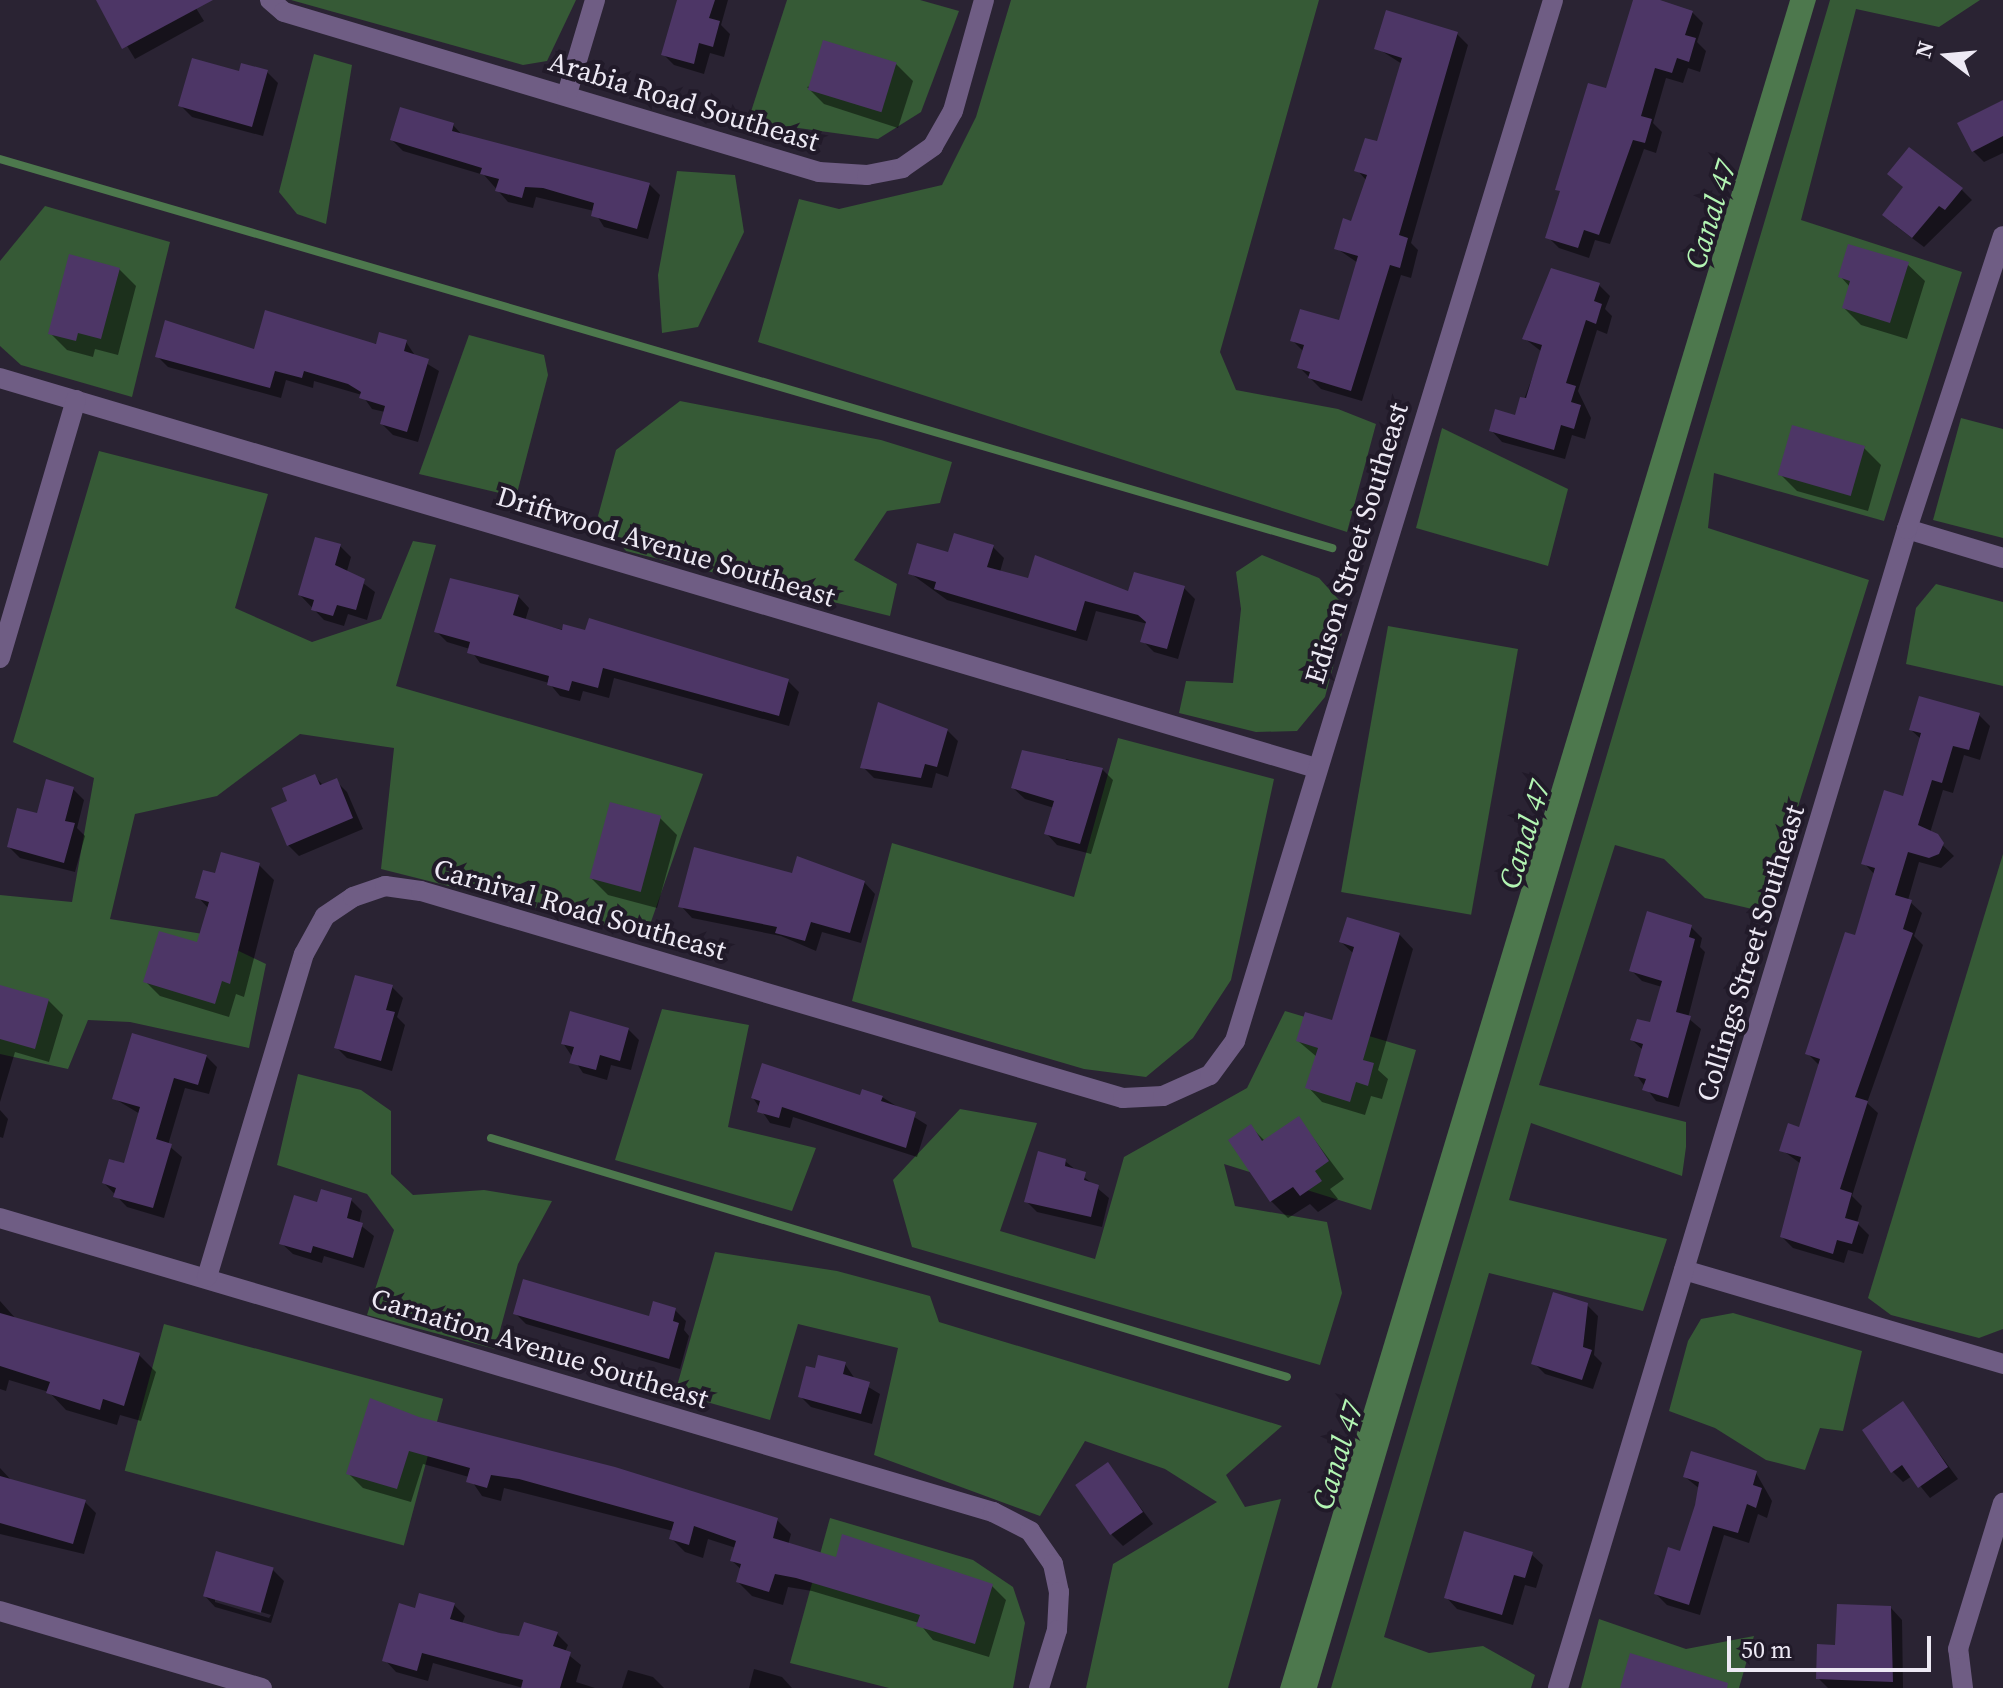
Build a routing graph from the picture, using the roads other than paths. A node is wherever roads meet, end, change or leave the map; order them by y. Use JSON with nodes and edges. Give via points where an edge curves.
{"nodes":[{"id":1,"x":270,"y":0,"type":"edge"},
{"id":2,"x":595,"y":0,"type":"edge"},
{"id":3,"x":984,"y":0,"type":"edge"},
{"id":4,"x":1553,"y":0,"type":"edge"},
{"id":5,"x":567,"y":94,"type":"junction"},
{"id":6,"x":2003,"y":236,"type":"edge"},
{"id":7,"x":0,"y":378,"type":"edge"},
{"id":8,"x":76,"y":400,"type":"junction"},
{"id":9,"x":1907,"y":529,"type":"junction"},
{"id":10,"x":2003,"y":558,"type":"edge"},
{"id":11,"x":0,"y":658,"type":"edge"},
{"id":12,"x":1316,"y":768,"type":"junction"},
{"id":13,"x":1190,"y":1085,"type":"joint"},
{"id":14,"x":0,"y":1218,"type":"edge"},
{"id":15,"x":1684,"y":1270,"type":"junction"},
{"id":16,"x":207,"y":1277,"type":"junction"},
{"id":17,"x":2003,"y":1364,"type":"edge"},
{"id":18,"x":2003,"y":1503,"type":"edge"},
{"id":19,"x":0,"y":1611,"type":"edge"},
{"id":20,"x":262,"y":1688,"type":"edge"},
{"id":21,"x":1039,"y":1688,"type":"edge"},
{"id":22,"x":1558,"y":1688,"type":"edge"},
{"id":23,"x":1963,"y":1688,"type":"edge"}],
"edges":[{"from":1,"to":5,"type":"street","name":"Arabia Road Southeast","via":[[284,12]]},
{"from":2,"to":5,"type":"street"},
{"from":3,"to":5,"type":"street","name":"Arabia Road Southeast","via":[[953,111],[933,146],[902,168],[867,175],[819,172]]},
{"from":4,"to":12,"type":"street","name":"Edison Street Southeast"},
{"from":6,"to":9,"type":"street","name":"Collings Street Southeast"},
{"from":7,"to":8,"type":"street","name":"Driftwood Avenue Southeast"},
{"from":8,"to":11,"type":"street"},
{"from":8,"to":12,"type":"street","name":"Driftwood Avenue Southeast"},
{"from":9,"to":10,"type":"street"},
{"from":9,"to":15,"type":"street","name":"Collings Street Southeast"},
{"from":12,"to":13,"type":"street","name":"Edison Street Southeast","via":[[1235,1041],[1210,1075]]},
{"from":13,"to":16,"type":"street","name":"Carnival Road Southeast","via":[[1163,1096],[1123,1098],[421,891],[385,886],[353,897],[325,916],[304,954]]},
{"from":14,"to":16,"type":"street","name":"Carnation Avenue Southeast"},
{"from":15,"to":17,"type":"street"},
{"from":15,"to":22,"type":"street","name":"Collings Street Southeast"},
{"from":16,"to":21,"type":"street","name":"Carnation Avenue Southeast","via":[[993,1512],[1030,1531],[1050,1555],[1059,1592],[1057,1630]]},
{"from":18,"to":23,"type":"street","via":[[1958,1649]]},
{"from":19,"to":20,"type":"street"}]}
